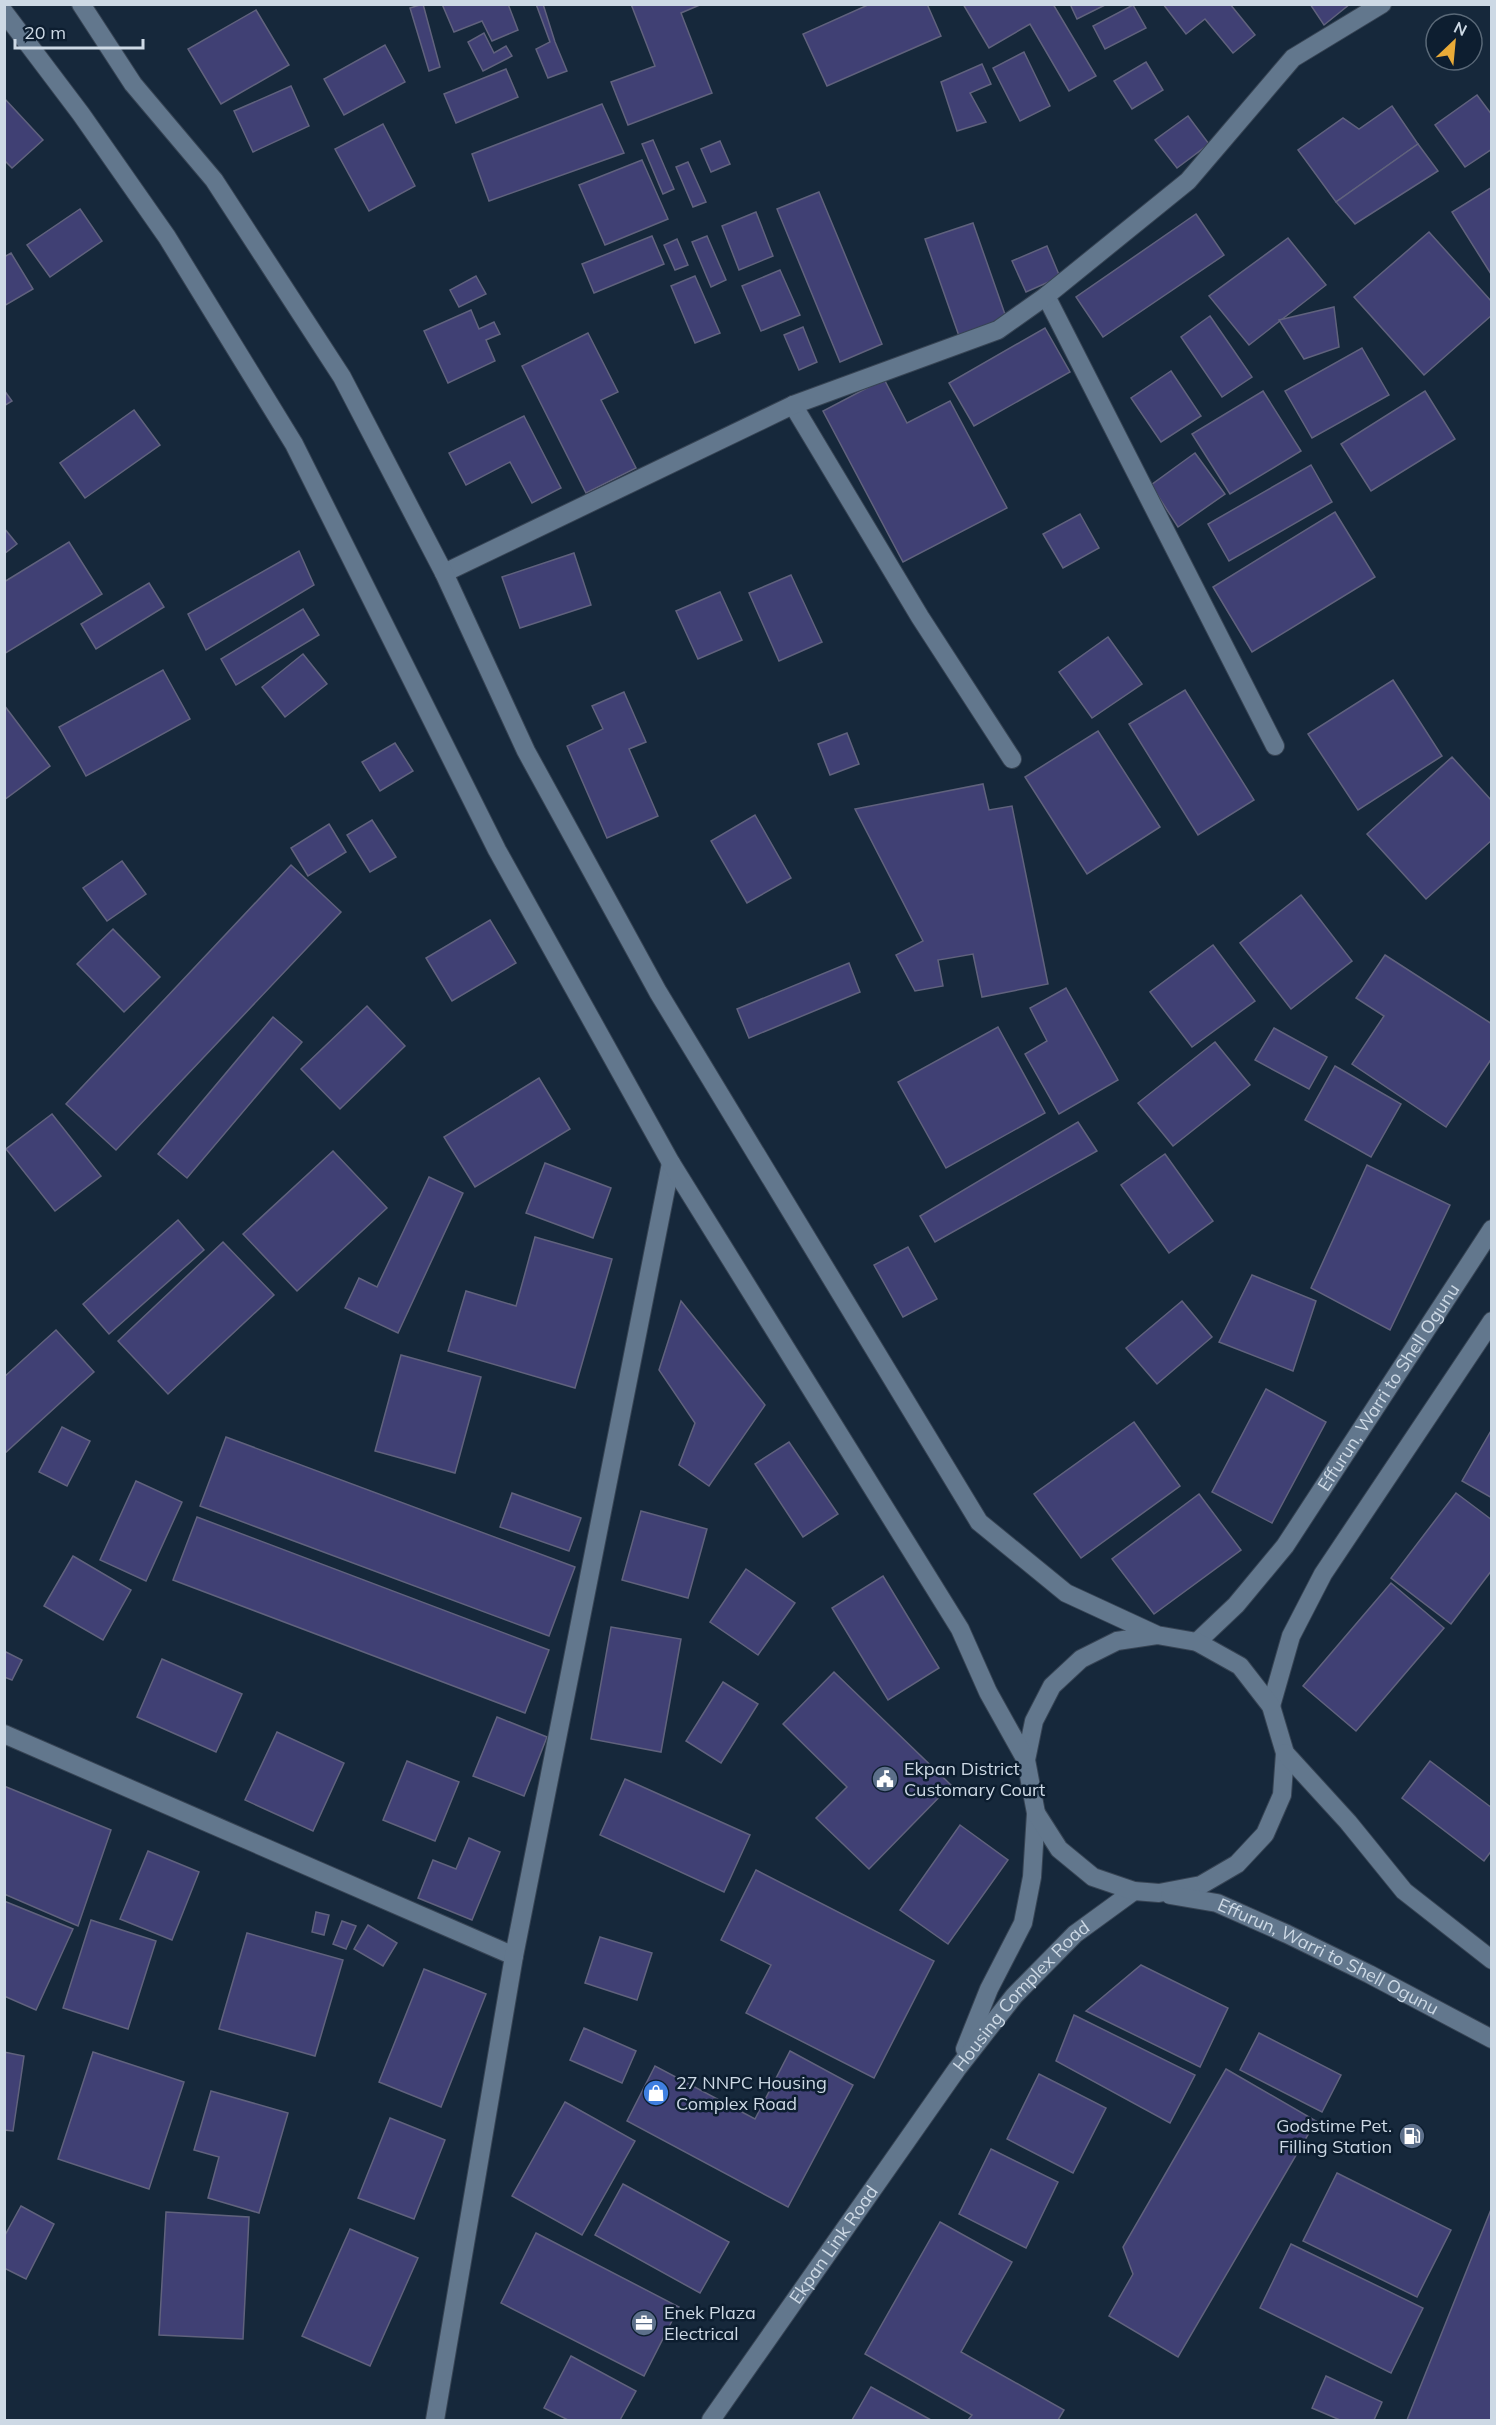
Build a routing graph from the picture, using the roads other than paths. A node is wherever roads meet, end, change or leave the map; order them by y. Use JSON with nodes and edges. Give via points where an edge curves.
{"nodes":[{"id":1,"x":81,"y":4,"type":"edge"},
{"id":2,"x":1382,"y":4,"type":"edge"},
{"id":3,"x":4,"y":12,"type":"edge"},
{"id":4,"x":1046,"y":296,"type":"junction"},
{"id":5,"x":793,"y":405,"type":"junction"},
{"id":6,"x":444,"y":573,"type":"junction"},
{"id":7,"x":1275,"y":746,"type":"dead end"},
{"id":8,"x":1012,"y":759,"type":"dead end"},
{"id":9,"x":671,"y":1163,"type":"junction"},
{"id":10,"x":1491,"y":1229,"type":"edge"},
{"id":11,"x":1491,"y":1321,"type":"edge"},
{"id":12,"x":1157,"y":1635,"type":"junction"},
{"id":13,"x":1197,"y":1642,"type":"junction"},
{"id":14,"x":1271,"y":1706,"type":"junction"},
{"id":15,"x":4,"y":1734,"type":"edge"},
{"id":16,"x":1285,"y":1754,"type":"junction"},
{"id":17,"x":1026,"y":1760,"type":"junction"},
{"id":18,"x":1036,"y":1813,"type":"junction"},
{"id":19,"x":1134,"y":1891,"type":"junction"},
{"id":20,"x":1159,"y":1893,"type":"junction"},
{"id":21,"x":514,"y":1956,"type":"junction"},
{"id":22,"x":1491,"y":1960,"type":"edge"},
{"id":23,"x":1491,"y":2039,"type":"edge"},
{"id":24,"x":957,"y":2070,"type":"junction"},
{"id":25,"x":435,"y":2421,"type":"edge"},
{"id":26,"x":711,"y":2421,"type":"edge"}],
"edges":[{"from":1,"to":6,"type":"street","via":[[133,84],[214,180],[342,377]]},
{"from":2,"to":4,"type":"street","via":[[1293,58],[1188,181]]},
{"from":3,"to":9,"type":"street","via":[[167,237],[294,444],[497,850]]},
{"from":4,"to":5,"type":"street","via":[[998,330]]},
{"from":4,"to":7,"type":"street"},
{"from":5,"to":6,"type":"street"},
{"from":5,"to":8,"type":"street","via":[[920,617]]},
{"from":6,"to":12,"type":"street","via":[[526,751],[658,992],[979,1522],[1066,1593]]},
{"from":9,"to":17,"type":"street","via":[[960,1629],[988,1692]]},
{"from":9,"to":21,"type":"street"},
{"from":10,"to":13,"type":"street","name":"Effurun, Warri to Shell Ogunu","via":[[1285,1546],[1236,1605]]},
{"from":11,"to":14,"type":"street","via":[[1323,1574],[1292,1636]]},
{"from":12,"to":13,"type":"street"},
{"from":12,"to":17,"type":"street","via":[[1117,1641],[1081,1659],[1052,1686],[1034,1721]]},
{"from":13,"to":14,"type":"street","via":[[1240,1666]]},
{"from":14,"to":16,"type":"street"},
{"from":15,"to":21,"type":"street"},
{"from":16,"to":20,"type":"street","via":[[1282,1795],[1265,1834],[1237,1864],[1201,1885]]},
{"from":16,"to":22,"type":"street","via":[[1404,1891]]},
{"from":17,"to":18,"type":"street"},
{"from":18,"to":19,"type":"street","via":[[1059,1849],[1093,1876]]},
{"from":18,"to":24,"type":"street","name":"Housing Complex Road","via":[[1032,1877],[1023,1923],[989,1989]]},
{"from":19,"to":20,"type":"street"},
{"from":19,"to":24,"type":"street","name":"Housing Complex Road","via":[[1075,1934],[1014,1996]]},
{"from":20,"to":23,"type":"street","name":"Effurun, Warri to Shell Ogunu","via":[[1216,1903],[1369,1974]]},
{"from":21,"to":25,"type":"street"},
{"from":24,"to":26,"type":"street","name":"Ekpan Link Road"}]}
